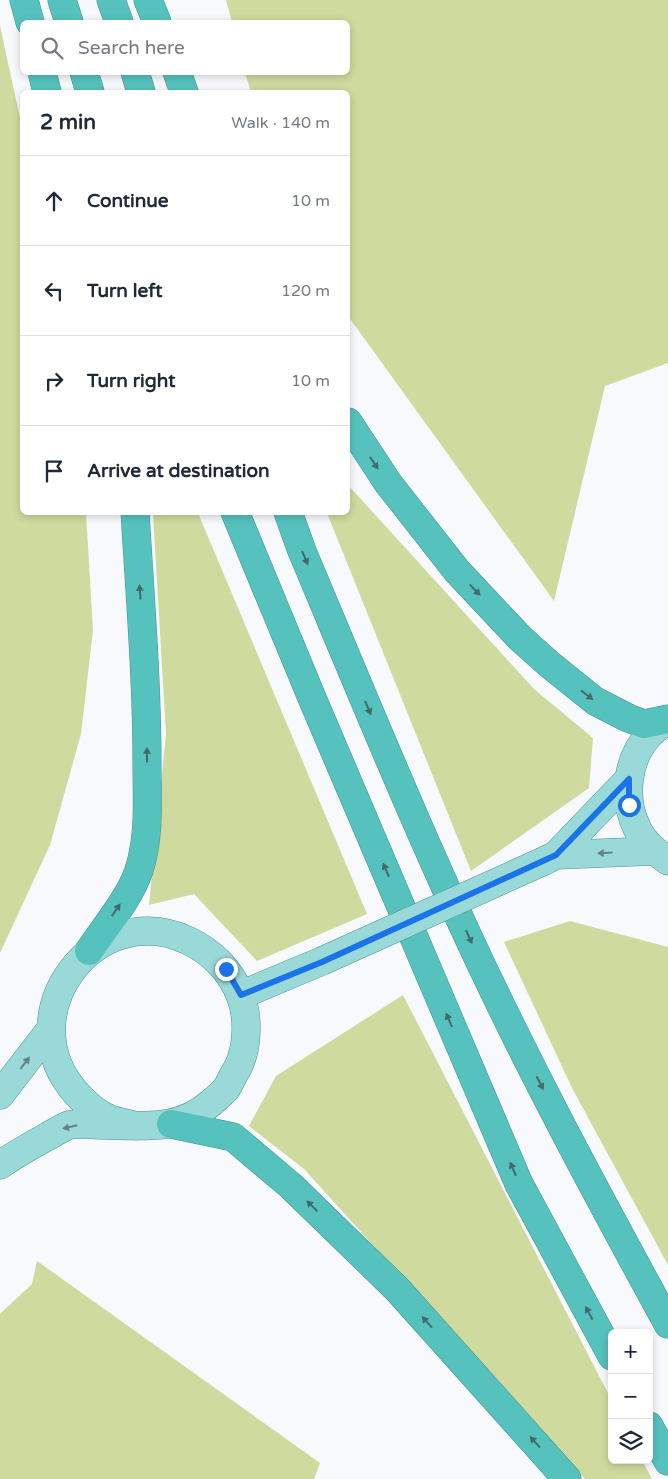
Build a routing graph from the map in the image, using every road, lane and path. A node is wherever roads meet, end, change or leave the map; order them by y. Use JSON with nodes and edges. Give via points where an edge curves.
{"nodes":[{"id":1,"x":24,"y":0,"type":"edge"},
{"id":2,"x":62,"y":0,"type":"edge"},
{"id":3,"x":111,"y":0,"type":"edge"},
{"id":4,"x":148,"y":0,"type":"edge"},
{"id":5,"x":29,"y":20,"type":"edge"},
{"id":6,"x":68,"y":20,"type":"edge"},
{"id":7,"x":118,"y":20,"type":"edge"},
{"id":8,"x":156,"y":20,"type":"edge"},
{"id":9,"x":43,"y":75,"type":"edge"},
{"id":10,"x":85,"y":75,"type":"edge"},
{"id":11,"x":136,"y":75,"type":"edge"},
{"id":12,"x":178,"y":75,"type":"edge"},
{"id":13,"x":46,"y":90,"type":"edge"},
{"id":14,"x":89,"y":90,"type":"edge"},
{"id":15,"x":140,"y":90,"type":"edge"},
{"id":16,"x":183,"y":90,"type":"edge"},
{"id":17,"x":350,"y":425,"type":"edge"},
{"id":18,"x":135,"y":515,"type":"edge"},
{"id":19,"x":236,"y":515,"type":"edge"},
{"id":20,"x":289,"y":515,"type":"edge"},
{"id":21,"x":668,"y":719,"type":"edge"},
{"id":22,"x":629,"y":779,"type":"junction"},
{"id":23,"x":661,"y":856,"type":"edge"},
{"id":24,"x":550,"y":858,"type":"junction"},
{"id":25,"x":89,"y":951,"type":"junction"},
{"id":26,"x":241,"y":995,"type":"junction"},
{"id":27,"x":50,"y":1030,"type":"junction"},
{"id":28,"x":0,"y":1094,"type":"edge"},
{"id":29,"x":171,"y":1124,"type":"junction"},
{"id":30,"x":136,"y":1126,"type":"junction"},
{"id":31,"x":0,"y":1165,"type":"edge"},
{"id":32,"x":668,"y":1324,"type":"edge"},
{"id":33,"x":608,"y":1349,"type":"edge"},
{"id":34,"x":653,"y":1433,"type":"edge"},
{"id":35,"x":668,"y":1460,"type":"edge"},
{"id":36,"x":567,"y":1479,"type":"edge"}],
"edges":[{"from":1,"to":5,"type":"highway"},
{"from":2,"to":6,"type":"highway"},
{"from":3,"to":7,"type":"highway"},
{"from":4,"to":8,"type":"highway"},
{"from":9,"to":13,"type":"highway"},
{"from":10,"to":14,"type":"highway"},
{"from":11,"to":15,"type":"highway"},
{"from":12,"to":16,"type":"highway"},
{"from":17,"to":21,"type":"highway","one_way":true,"via":[[388,483],[457,571],[520,638],[595,701],[644,724]]},
{"from":25,"to":18,"type":"highway","one_way":true,"via":[[131,889],[144,850],[147,724]]},
{"from":33,"to":19,"type":"highway","one_way":true,"via":[[519,1184]]},
{"from":20,"to":32,"type":"highway","one_way":true,"via":[[413,817],[508,1020]]},
{"from":21,"to":22,"type":"main road","via":[[650,734],[636,755]]},
{"from":22,"to":23,"type":"main road","via":[[629,805],[637,828]]},
{"from":22,"to":24,"type":"main road"},
{"from":23,"to":24,"type":"main road","one_way":true},
{"from":24,"to":26,"type":"main road","bridge":true,"via":[[322,962]]},
{"from":25,"to":26,"type":"main road","via":[[116,936],[146,931],[176,935],[204,948],[226,969]]},
{"from":25,"to":27,"type":"main road","via":[[68,973],[55,1000]]},
{"from":26,"to":29,"type":"main road","via":[[247,1028],[242,1060],[226,1089],[201,1111]]},
{"from":28,"to":27,"type":"main road","one_way":true},
{"from":27,"to":30,"type":"main road","via":[[55,1058],[73,1090],[86,1104],[109,1118]]},
{"from":29,"to":30,"type":"main road"},
{"from":36,"to":29,"type":"highway","one_way":true,"via":[[397,1289],[291,1186],[233,1137]]},
{"from":30,"to":31,"type":"main road","one_way":true,"via":[[69,1125],[17,1152]]},
{"from":34,"to":35,"type":"highway"}]}
